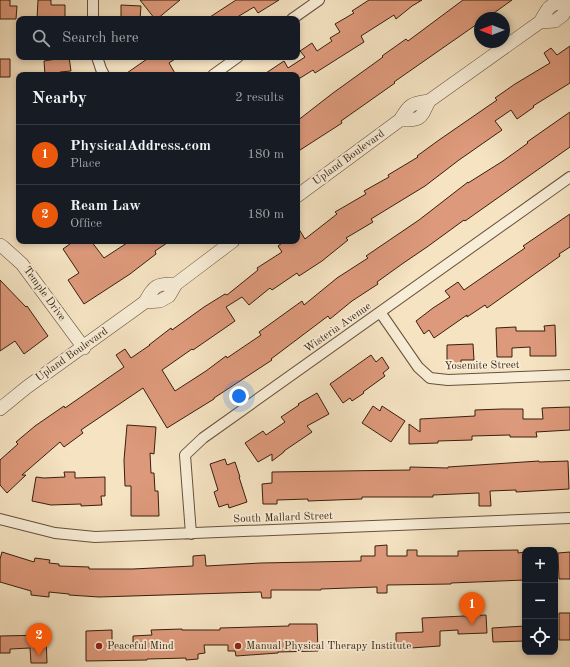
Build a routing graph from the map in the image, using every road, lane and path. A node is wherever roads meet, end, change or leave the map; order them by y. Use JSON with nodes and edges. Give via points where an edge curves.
{"nodes":[{"id":1,"x":93,"y":0,"type":"edge"},
{"id":2,"x":319,"y":0,"type":"edge"},
{"id":3,"x":569,"y":3,"type":"edge"},
{"id":4,"x":93,"y":16,"type":"edge"},
{"id":5,"x":296,"y":16,"type":"edge"},
{"id":6,"x":98,"y":60,"type":"edge"},
{"id":7,"x":234,"y":60,"type":"edge"},
{"id":8,"x":102,"y":72,"type":"edge"},
{"id":9,"x":217,"y":72,"type":"edge"},
{"id":10,"x":570,"y":177,"type":"edge"},
{"id":11,"x":300,"y":194,"type":"edge"},
{"id":12,"x":230,"y":244,"type":"edge"},
{"id":13,"x":0,"y":245,"type":"edge"},
{"id":14,"x":380,"y":312,"type":"junction"},
{"id":15,"x":84,"y":348,"type":"junction"},
{"id":16,"x":570,"y":375,"type":"edge"},
{"id":17,"x":0,"y":409,"type":"edge"},
{"id":18,"x":0,"y":518,"type":"edge"},
{"id":19,"x":570,"y":518,"type":"edge"},
{"id":20,"x":191,"y":534,"type":"junction"}],
"edges":[{"from":1,"to":4,"type":"street"},
{"from":2,"to":5,"type":"street"},
{"from":3,"to":11,"type":"street","name":"Upland Boulevard","via":[[563,15],[555,21],[540,22],[429,101],[423,116],[416,120],[400,120]]},
{"from":6,"to":8,"type":"street"},
{"from":7,"to":9,"type":"street"},
{"from":10,"to":14,"type":"street","name":"Wisteria Avenue"},
{"from":12,"to":15,"type":"street","name":"Upland Boulevard","via":[[176,284],[169,296],[160,302],[145,302]]},
{"from":13,"to":15,"type":"street","name":"Temple Drive","via":[[22,264]]},
{"from":14,"to":16,"type":"street","name":"Yosemite Street","via":[[418,367],[430,378],[448,380]]},
{"from":14,"to":20,"type":"street","name":"Wisteria Avenue","via":[[203,438],[185,455]]},
{"from":15,"to":17,"type":"street","name":"Upland Boulevard"},
{"from":18,"to":20,"type":"street","name":"South Mallard Street","via":[[56,533],[95,537]]},
{"from":19,"to":20,"type":"street","name":"South Mallard Street"}]}
